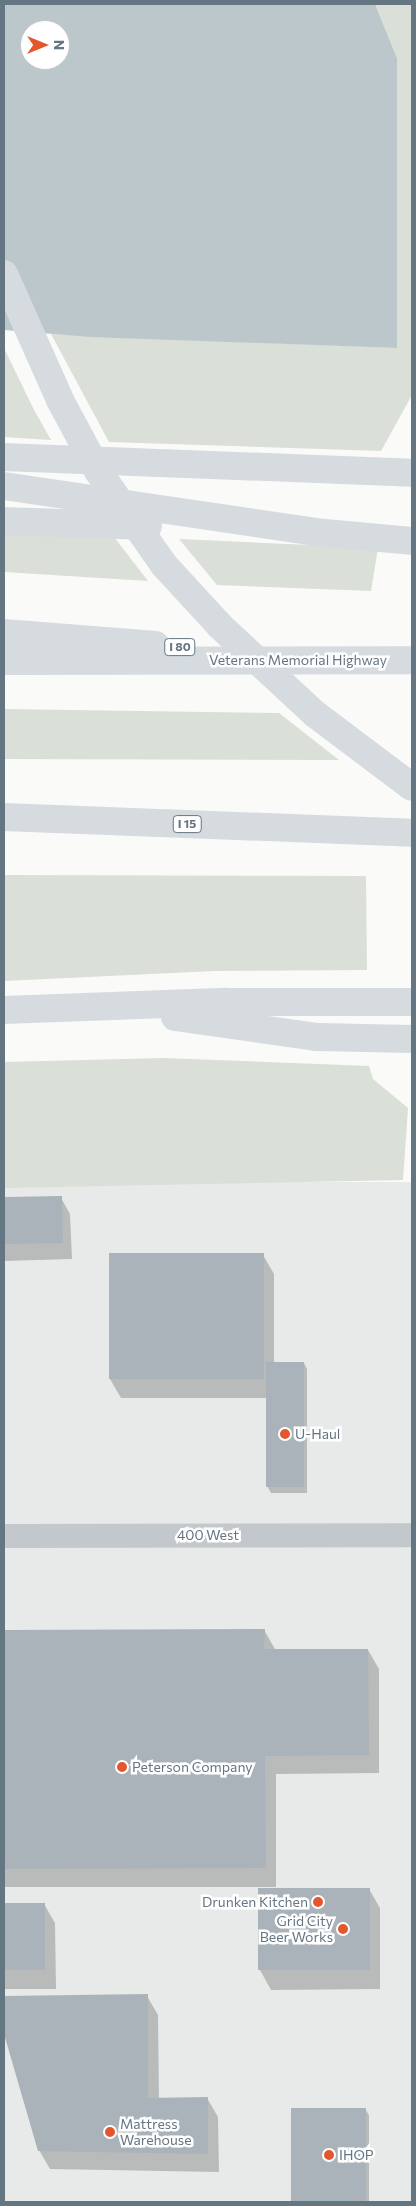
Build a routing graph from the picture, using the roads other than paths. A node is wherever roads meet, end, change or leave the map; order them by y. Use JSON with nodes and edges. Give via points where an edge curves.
{"nodes":[{"id":1,"x":4,"y":274,"type":"edge"},
{"id":2,"x":4,"y":457,"type":"edge"},
{"id":3,"x":406,"y":473,"type":"edge"},
{"id":4,"x":4,"y":486,"type":"edge"},
{"id":5,"x":4,"y":521,"type":"edge"},
{"id":6,"x":314,"y":532,"type":"junction"},
{"id":7,"x":403,"y":541,"type":"edge"},
{"id":8,"x":4,"y":633,"type":"edge"},
{"id":9,"x":357,"y":660,"type":"junction"},
{"id":10,"x":412,"y":660,"type":"edge"},
{"id":11,"x":4,"y":662,"type":"edge"},
{"id":12,"x":412,"y":787,"type":"edge"},
{"id":13,"x":4,"y":817,"type":"edge"},
{"id":14,"x":412,"y":834,"type":"edge"},
{"id":15,"x":412,"y":1002,"type":"edge"},
{"id":16,"x":96,"y":1006,"type":"junction"},
{"id":17,"x":4,"y":1010,"type":"edge"},
{"id":18,"x":412,"y":1039,"type":"edge"},
{"id":19,"x":412,"y":1535,"type":"edge"},
{"id":20,"x":4,"y":1536,"type":"edge"}],
"edges":[{"from":1,"to":12,"type":"highway","via":[[60,400],[98,471],[164,565],[220,626],[315,714]]},
{"from":2,"to":3,"type":"highway"},
{"from":4,"to":6,"type":"highway"},
{"from":5,"to":6,"type":"highway"},
{"from":6,"to":7,"type":"highway"},
{"from":8,"to":9,"type":"highway","number":"I 80"},
{"from":9,"to":10,"type":"highway","name":"Veterans Memorial Highway"},
{"from":9,"to":11,"type":"highway","name":"Veterans Memorial Highway"},
{"from":13,"to":14,"type":"highway","number":"I 15"},
{"from":15,"to":16,"type":"highway"},
{"from":16,"to":17,"type":"highway"},
{"from":16,"to":18,"type":"highway","via":[[318,1037]]},
{"from":19,"to":20,"type":"street","name":"400 West"}]}
